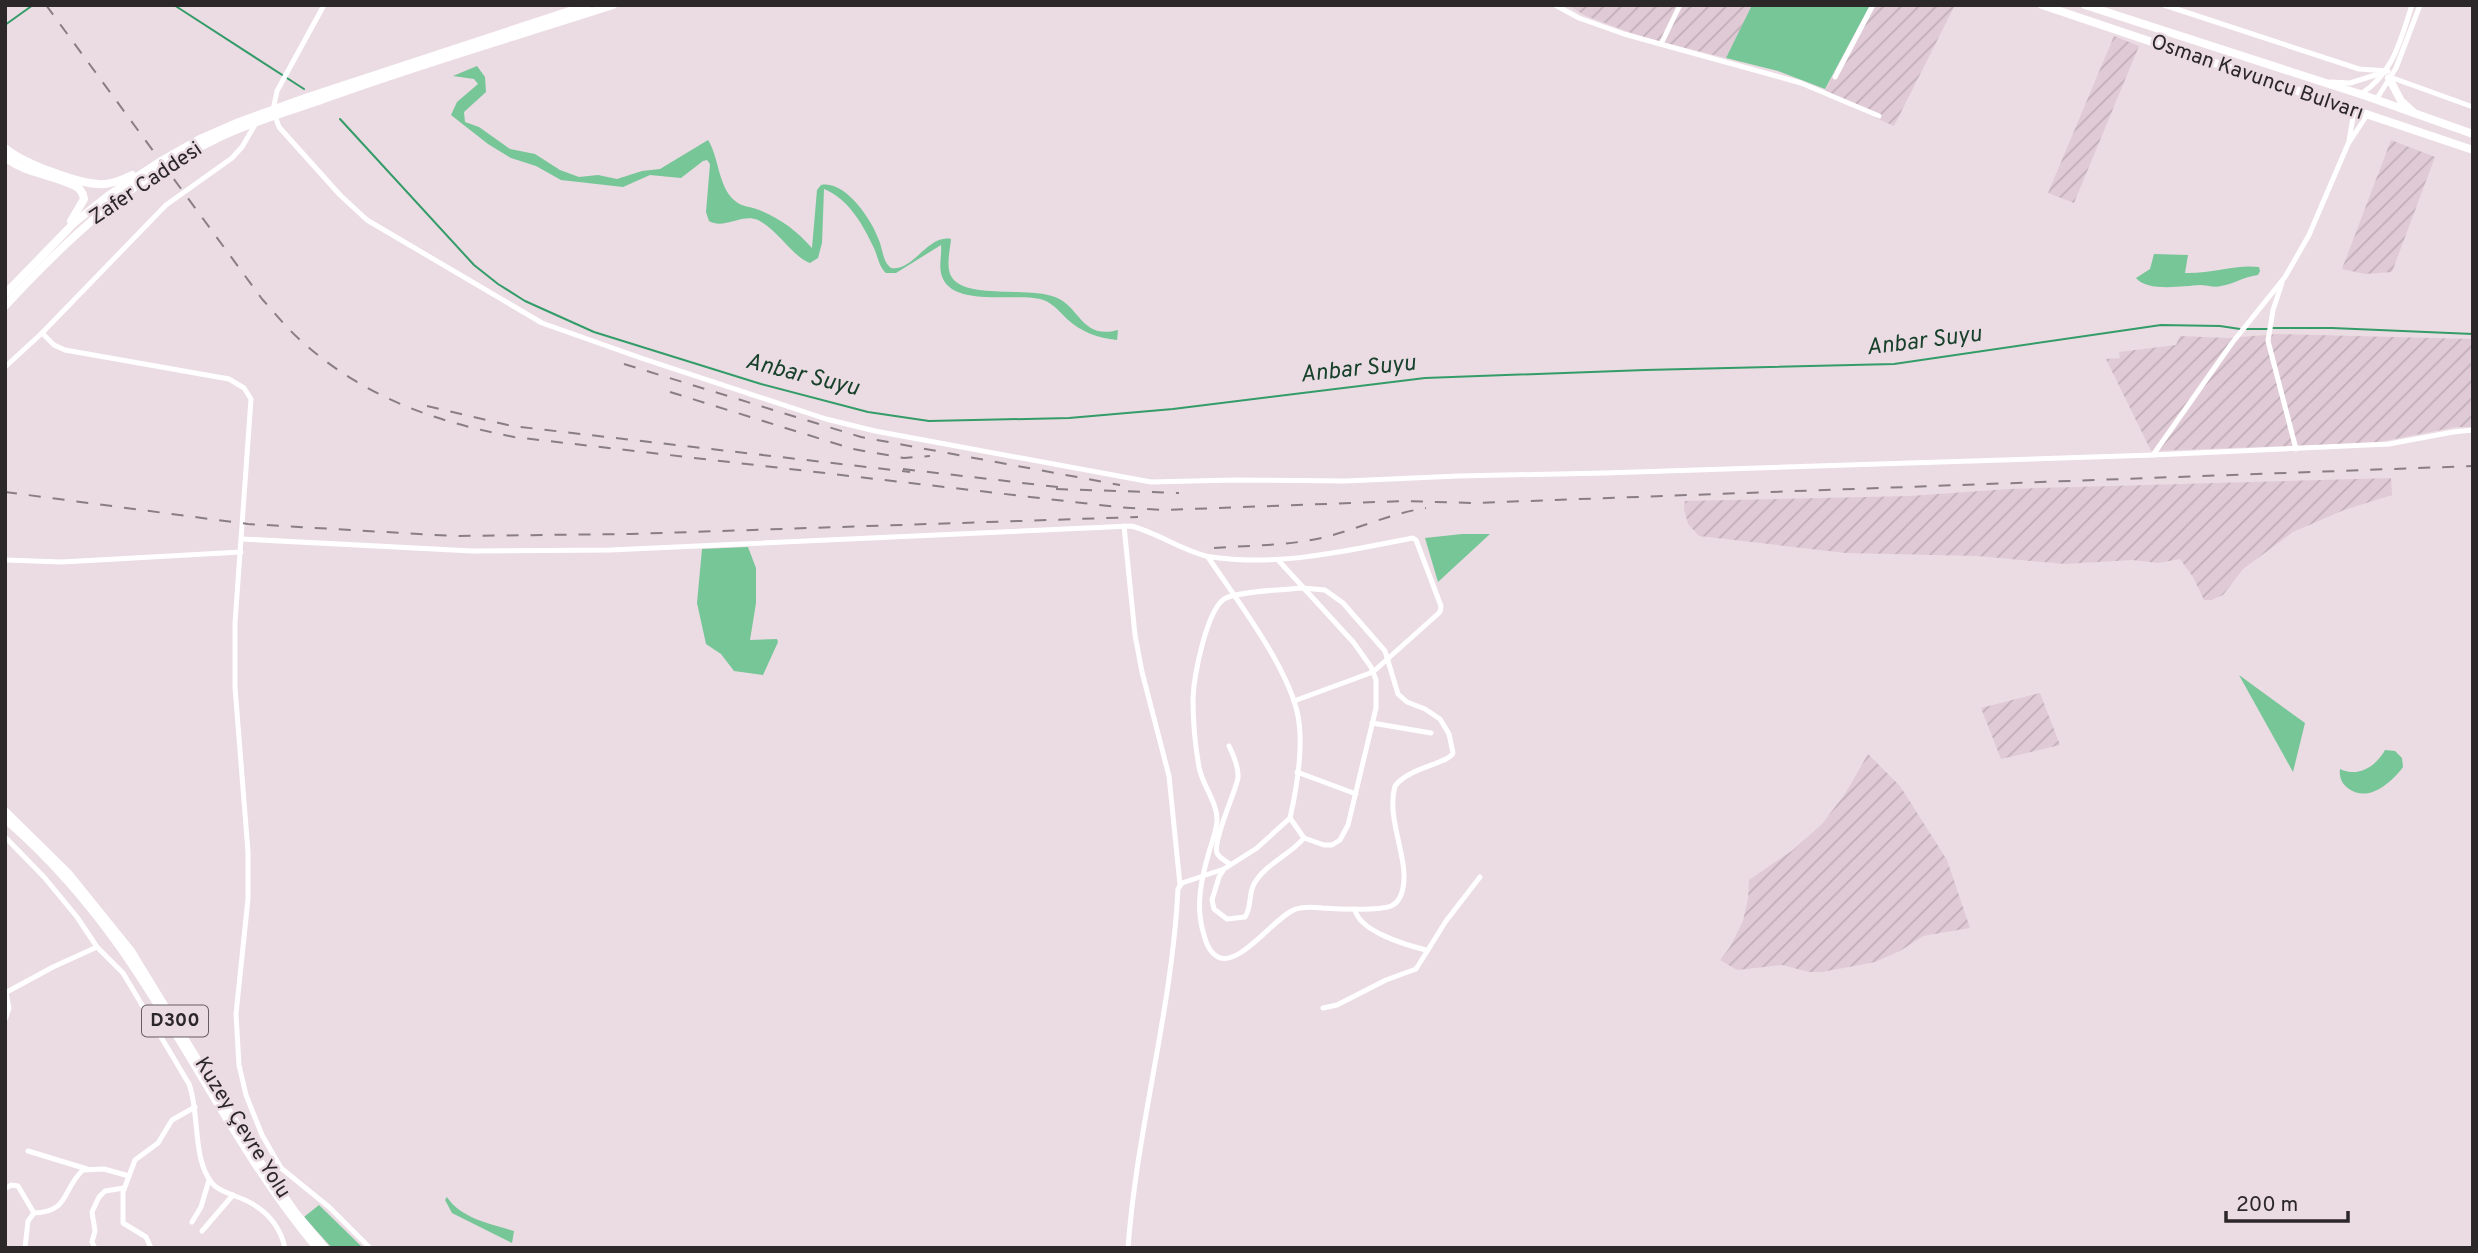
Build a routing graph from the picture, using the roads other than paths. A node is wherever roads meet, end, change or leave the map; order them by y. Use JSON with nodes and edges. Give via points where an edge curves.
{"nodes":[{"id":1,"x":324,"y":5,"type":"edge"},
{"id":2,"x":588,"y":5,"type":"edge"},
{"id":3,"x":612,"y":5,"type":"edge"},
{"id":4,"x":1555,"y":5,"type":"edge"},
{"id":5,"x":1680,"y":5,"type":"edge"},
{"id":6,"x":1873,"y":5,"type":"edge"},
{"id":7,"x":2042,"y":5,"type":"edge"},
{"id":8,"x":2085,"y":5,"type":"edge"},
{"id":9,"x":2164,"y":5,"type":"edge"},
{"id":10,"x":2413,"y":5,"type":"edge"},
{"id":11,"x":2420,"y":5,"type":"edge"},
{"id":12,"x":1661,"y":44,"type":"junction"},
{"id":13,"x":2389,"y":75,"type":"junction"},
{"id":14,"x":1835,"y":77,"type":"dead end"},
{"id":15,"x":2317,"y":82,"type":"junction"},
{"id":16,"x":331,"y":93,"type":"junction"},
{"id":17,"x":2360,"y":94,"type":"junction"},
{"id":18,"x":2376,"y":100,"type":"junction"},
{"id":19,"x":2473,"y":107,"type":"edge"},
{"id":20,"x":2354,"y":111,"type":"junction"},
{"id":21,"x":274,"y":113,"type":"junction"},
{"id":22,"x":2414,"y":113,"type":"junction"},
{"id":23,"x":2367,"y":115,"type":"junction"},
{"id":24,"x":1879,"y":117,"type":"dead end"},
{"id":25,"x":258,"y":121,"type":"junction"},
{"id":26,"x":2473,"y":134,"type":"edge"},
{"id":27,"x":2348,"y":144,"type":"junction"},
{"id":28,"x":5,"y":148,"type":"edge"},
{"id":29,"x":2473,"y":150,"type":"edge"},
{"id":30,"x":5,"y":157,"type":"edge"},
{"id":31,"x":142,"y":173,"type":"junction"},
{"id":32,"x":44,"y":252,"type":"junction"},
{"id":33,"x":2285,"y":277,"type":"junction"},
{"id":34,"x":5,"y":293,"type":"edge"},
{"id":35,"x":5,"y":306,"type":"edge"},
{"id":36,"x":42,"y":333,"type":"junction"},
{"id":37,"x":5,"y":367,"type":"edge"},
{"id":38,"x":2473,"y":430,"type":"edge"},
{"id":39,"x":2296,"y":449,"type":"junction"},
{"id":40,"x":2153,"y":455,"type":"junction"},
{"id":41,"x":1124,"y":526,"type":"junction"},
{"id":42,"x":242,"y":540,"type":"junction"},
{"id":43,"x":241,"y":552,"type":"junction"},
{"id":44,"x":1208,"y":557,"type":"junction"},
{"id":45,"x":5,"y":560,"type":"edge"},
{"id":46,"x":1279,"y":561,"type":"junction"},
{"id":47,"x":1302,"y":588,"type":"junction"},
{"id":48,"x":1234,"y":595,"type":"junction"},
{"id":49,"x":1388,"y":659,"type":"junction"},
{"id":50,"x":1373,"y":672,"type":"junction"},
{"id":51,"x":1294,"y":701,"type":"junction"},
{"id":52,"x":1372,"y":723,"type":"junction"},
{"id":53,"x":1431,"y":733,"type":"dead end"},
{"id":54,"x":1229,"y":746,"type":"dead end"},
{"id":55,"x":1297,"y":772,"type":"junction"},
{"id":56,"x":1356,"y":794,"type":"junction"},
{"id":57,"x":5,"y":811,"type":"edge"},
{"id":58,"x":1290,"y":818,"type":"junction"},
{"id":59,"x":5,"y":819,"type":"edge"},
{"id":60,"x":5,"y":837,"type":"edge"},
{"id":61,"x":1304,"y":838,"type":"junction"},
{"id":62,"x":1227,"y":867,"type":"junction"},
{"id":63,"x":1203,"y":876,"type":"junction"},
{"id":64,"x":1480,"y":877,"type":"dead end"},
{"id":65,"x":1180,"y":885,"type":"junction"},
{"id":66,"x":1354,"y":908,"type":"junction"},
{"id":67,"x":97,"y":947,"type":"junction"},
{"id":68,"x":1426,"y":950,"type":"junction"},
{"id":69,"x":6,"y":993,"type":"edge"},
{"id":70,"x":1323,"y":1008,"type":"dead end"},
{"id":71,"x":5,"y":1020,"type":"edge"},
{"id":72,"x":195,"y":1107,"type":"junction"},
{"id":73,"x":28,"y":1151,"type":"dead end"},
{"id":74,"x":86,"y":1168,"type":"junction"},
{"id":75,"x":128,"y":1176,"type":"junction"},
{"id":76,"x":209,"y":1180,"type":"junction"},
{"id":77,"x":124,"y":1188,"type":"junction"},
{"id":78,"x":5,"y":1189,"type":"edge"},
{"id":79,"x":233,"y":1195,"type":"junction"},
{"id":80,"x":34,"y":1213,"type":"junction"},
{"id":81,"x":192,"y":1222,"type":"dead end"},
{"id":82,"x":202,"y":1231,"type":"dead end"},
{"id":83,"x":25,"y":1248,"type":"edge"},
{"id":84,"x":95,"y":1248,"type":"edge"},
{"id":85,"x":151,"y":1248,"type":"edge"},
{"id":86,"x":285,"y":1248,"type":"edge"},
{"id":87,"x":317,"y":1248,"type":"edge"},
{"id":88,"x":325,"y":1248,"type":"edge"},
{"id":89,"x":370,"y":1248,"type":"edge"},
{"id":90,"x":1128,"y":1248,"type":"edge"}],
"edges":[{"from":1,"to":21,"type":"street","via":[[272,104]]},
{"from":2,"to":16,"type":"highway","via":[[436,53]]},
{"from":3,"to":16,"type":"highway"},
{"from":4,"to":12,"type":"street","via":[[1579,18]]},
{"from":5,"to":12,"type":"street"},
{"from":6,"to":14,"type":"street"},
{"from":7,"to":20,"type":"highway","name":"Osman Kavuncu Bulvarı"},
{"from":8,"to":15,"type":"highway","name":"Osman Kavuncu Bulvarı"},
{"from":9,"to":13,"type":"street"},
{"from":10,"to":13,"type":"street"},
{"from":11,"to":13,"type":"street","via":[[2396,68]]},
{"from":12,"to":24,"type":"street","via":[[1791,80]]},
{"from":13,"to":15,"type":"street","via":[[2350,83]]},
{"from":13,"to":17,"type":"street"},
{"from":13,"to":18,"type":"street"},
{"from":13,"to":19,"type":"street"},
{"from":13,"to":22,"type":"highway","via":[[2401,100]]},
{"from":15,"to":17,"type":"highway","name":"Osman Kavuncu Bulvarı"},
{"from":16,"to":21,"type":"highway","name":"Zafer Caddesi"},
{"from":17,"to":18,"type":"highway","name":"Osman Kavuncu Bulvarı"},
{"from":17,"to":20,"type":"highway"},
{"from":18,"to":22,"type":"highway","name":"Osman Kavuncu Bulvarı"},
{"from":18,"to":23,"type":"highway"},
{"from":20,"to":23,"type":"highway","name":"Osman Kavuncu Bulvarı"},
{"from":20,"to":27,"type":"street"},
{"from":21,"to":25,"type":"highway","name":"Zafer Caddesi"},
{"from":21,"to":31,"type":"highway","name":"Zafer Caddesi","via":[[200,139]]},
{"from":21,"to":40,"type":"street","via":[[279,127],[367,220],[542,323],[826,419],[1045,464],[1151,482],[1346,481]]},
{"from":22,"to":26,"type":"highway","name":"Osman Kavuncu Bulvarı"},
{"from":23,"to":27,"type":"street"},
{"from":23,"to":29,"type":"highway","name":"Osman Kavuncu Bulvarı"},
{"from":25,"to":35,"type":"highway","name":"Zafer Caddesi","via":[[182,157],[116,200],[80,229]]},
{"from":25,"to":36,"type":"street","via":[[232,158],[166,205]]},
{"from":27,"to":33,"type":"street","via":[[2309,235]]},
{"from":28,"to":31,"type":"highway","via":[[34,165],[93,183],[106,184]]},
{"from":30,"to":32,"type":"highway","via":[[24,169],[76,186],[83,194],[78,212]]},
{"from":31,"to":32,"type":"highway","name":"Zafer Caddesi","via":[[74,223]]},
{"from":32,"to":34,"type":"highway","name":"Zafer Caddesi"},
{"from":33,"to":39,"type":"street","via":[[2268,341]]},
{"from":33,"to":40,"type":"street"},
{"from":36,"to":37,"type":"street"},
{"from":36,"to":42,"type":"street","via":[[65,350],[229,379],[244,388],[252,405]]},
{"from":38,"to":39,"type":"street","via":[[2389,444]]},
{"from":39,"to":40,"type":"street"},
{"from":41,"to":42,"type":"street","via":[[610,550],[472,551]]},
{"from":41,"to":44,"type":"street","via":[[1145,529]]},
{"from":41,"to":65,"type":"street","via":[[1135,635],[1169,776]]},
{"from":42,"to":43,"type":"street"},
{"from":43,"to":45,"type":"street","via":[[62,562]]},
{"from":43,"to":89,"type":"street","via":[[234,687],[248,900],[236,1014],[239,1065],[262,1135],[281,1168],[330,1207]]},
{"from":44,"to":46,"type":"street"},
{"from":44,"to":48,"type":"street"},
{"from":46,"to":47,"type":"street"},
{"from":46,"to":49,"type":"street","via":[[1416,540],[1441,609]]},
{"from":47,"to":48,"type":"street"},
{"from":47,"to":49,"type":"street","via":[[1332,594],[1378,642]]},
{"from":47,"to":50,"type":"street","via":[[1354,643]]},
{"from":48,"to":51,"type":"street","via":[[1283,674]]},
{"from":48,"to":63,"type":"street","via":[[1212,612],[1195,684],[1199,767],[1217,814]]},
{"from":49,"to":50,"type":"street"},
{"from":49,"to":66,"type":"street","via":[[1398,694],[1440,719],[1453,753],[1449,759],[1414,771],[1395,786],[1393,817],[1405,874],[1400,898],[1385,908]]},
{"from":50,"to":51,"type":"street"},
{"from":50,"to":52,"type":"street","via":[[1377,690]]},
{"from":51,"to":55,"type":"street","via":[[1300,739]]},
{"from":52,"to":53,"type":"street"},
{"from":52,"to":56,"type":"street"},
{"from":54,"to":62,"type":"street","via":[[1238,777],[1217,852]]},
{"from":55,"to":56,"type":"street"},
{"from":55,"to":58,"type":"street"},
{"from":56,"to":61,"type":"street","via":[[1340,841],[1324,845]]},
{"from":57,"to":88,"type":"highway","name":"Kuzey Çevre Yolu","number":"D300","via":[[68,873],[131,950],[257,1156]]},
{"from":58,"to":61,"type":"street"},
{"from":58,"to":62,"type":"street"},
{"from":59,"to":87,"type":"highway","name":"Kuzey Çevre Yolu","number":"D300","via":[[48,861],[117,944],[251,1160]]},
{"from":60,"to":67,"type":"street","via":[[55,890]]},
{"from":61,"to":62,"type":"street","via":[[1255,882],[1243,918],[1222,917],[1212,905],[1215,886]]},
{"from":62,"to":63,"type":"street"},
{"from":63,"to":65,"type":"street"},
{"from":63,"to":66,"type":"street","via":[[1199,895],[1202,929],[1210,950],[1221,958],[1247,948],[1295,909]]},
{"from":64,"to":68,"type":"street"},
{"from":65,"to":90,"type":"street"},
{"from":66,"to":68,"type":"street","via":[[1360,921],[1379,933]]},
{"from":67,"to":69,"type":"street"},
{"from":67,"to":72,"type":"street","via":[[132,986],[187,1079]]},
{"from":68,"to":70,"type":"street","via":[[1416,969],[1337,1006]]},
{"from":69,"to":71,"type":"street"},
{"from":72,"to":75,"type":"street","via":[[172,1120],[158,1143],[135,1160]]},
{"from":72,"to":76,"type":"street","via":[[198,1144]]},
{"from":73,"to":74,"type":"street"},
{"from":74,"to":75,"type":"street"},
{"from":74,"to":80,"type":"street","via":[[57,1208]]},
{"from":75,"to":77,"type":"street"},
{"from":76,"to":79,"type":"street"},
{"from":76,"to":81,"type":"street"},
{"from":77,"to":84,"type":"street","via":[[105,1191],[94,1206]]},
{"from":77,"to":85,"type":"street","via":[[123,1223],[147,1238]]},
{"from":78,"to":80,"type":"street","via":[[19,1187]]},
{"from":79,"to":82,"type":"street"},
{"from":79,"to":86,"type":"street","via":[[270,1216]]},
{"from":80,"to":83,"type":"street"}]}
